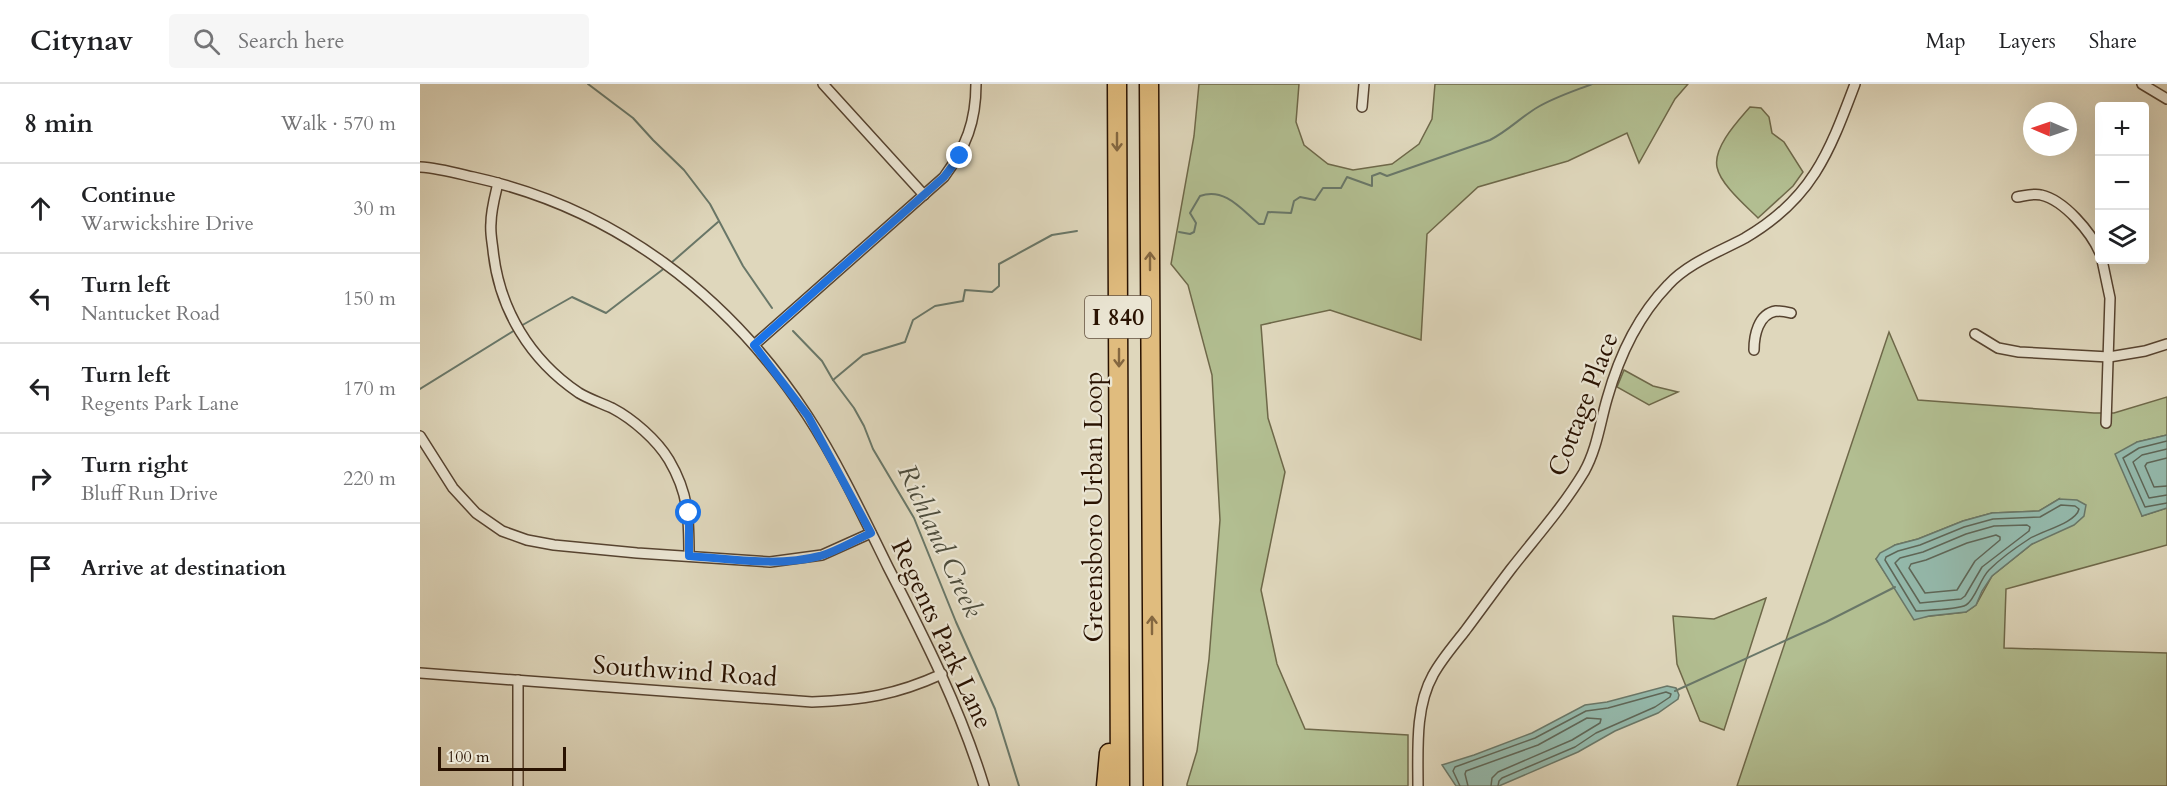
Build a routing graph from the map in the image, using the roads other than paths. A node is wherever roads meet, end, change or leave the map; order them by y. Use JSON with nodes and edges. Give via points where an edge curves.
{"nodes":[{"id":1,"x":823,"y":84,"type":"edge"},
{"id":2,"x":976,"y":84,"type":"edge"},
{"id":3,"x":1117,"y":84,"type":"edge"},
{"id":4,"x":1149,"y":84,"type":"edge"},
{"id":5,"x":1365,"y":84,"type":"edge"},
{"id":6,"x":1855,"y":84,"type":"edge"},
{"id":7,"x":2142,"y":84,"type":"edge"},
{"id":8,"x":2167,"y":99,"type":"edge"},
{"id":9,"x":1362,"y":107,"type":"dead end"},
{"id":10,"x":420,"y":167,"type":"edge"},
{"id":11,"x":498,"y":183,"type":"junction"},
{"id":12,"x":924,"y":195,"type":"junction"},
{"id":13,"x":2017,"y":197,"type":"dead end"},
{"id":14,"x":2095,"y":242,"type":"edge"},
{"id":15,"x":2103,"y":264,"type":"edge"},
{"id":16,"x":1791,"y":313,"type":"dead end"},
{"id":17,"x":1975,"y":334,"type":"dead end"},
{"id":18,"x":2167,"y":344,"type":"edge"},
{"id":19,"x":754,"y":345,"type":"junction"},
{"id":20,"x":1754,"y":350,"type":"dead end"},
{"id":21,"x":2109,"y":357,"type":"junction"},
{"id":22,"x":2106,"y":423,"type":"dead end"},
{"id":23,"x":420,"y":436,"type":"edge"},
{"id":24,"x":429,"y":453,"type":"junction"},
{"id":25,"x":420,"y":458,"type":"edge"},
{"id":26,"x":871,"y":533,"type":"junction"},
{"id":27,"x":689,"y":556,"type":"junction"},
{"id":28,"x":1118,"y":650,"type":"junction"},
{"id":29,"x":420,"y":673,"type":"edge"},
{"id":30,"x":942,"y":674,"type":"junction"},
{"id":31,"x":518,"y":680,"type":"junction"},
{"id":32,"x":1152,"y":683,"type":"junction"},
{"id":33,"x":518,"y":786,"type":"edge"},
{"id":34,"x":984,"y":786,"type":"edge"},
{"id":35,"x":1106,"y":786,"type":"edge"},
{"id":36,"x":1120,"y":786,"type":"edge"},
{"id":37,"x":1153,"y":786,"type":"edge"},
{"id":38,"x":1164,"y":786,"type":"edge"},
{"id":39,"x":1418,"y":786,"type":"edge"}],
"edges":[{"from":1,"to":12,"type":"street"},
{"from":2,"to":12,"type":"street","via":[[971,129],[960,156]]},
{"from":3,"to":28,"type":"highway","name":"Greensboro Urban Loop","number":"I 840","one_way":true},
{"from":32,"to":4,"type":"highway","number":"I 840","one_way":true},
{"from":5,"to":9,"type":"street"},
{"from":6,"to":39,"type":"street","name":"Cottage Place","via":[[1824,160],[1781,214],[1761,229],[1690,266],[1646,310],[1624,347],[1606,401],[1602,428],[1586,469],[1566,501],[1432,675],[1419,732]]},
{"from":7,"to":8,"type":"street"},
{"from":10,"to":11,"type":"street","name":"Regents Park Lane"},
{"from":11,"to":19,"type":"street","name":"Regents Park Lane","via":[[577,211],[658,258],[706,295]]},
{"from":11,"to":27,"type":"street","via":[[490,223],[495,263],[504,300],[518,330],[537,357],[558,376],[581,394],[629,420],[668,459],[689,513]]},
{"from":12,"to":19,"type":"street"},
{"from":13,"to":14,"type":"street","via":[[2040,194],[2054,202],[2077,218]]},
{"from":15,"to":21,"type":"street","via":[[2110,298]]},
{"from":16,"to":20,"type":"street","via":[[1775,311],[1766,317],[1755,329]]},
{"from":17,"to":21,"type":"street","via":[[1998,348],[2019,352]]},
{"from":18,"to":21,"type":"street"},
{"from":19,"to":26,"type":"street","name":"Regents Park Lane","via":[[808,416]]},
{"from":21,"to":22,"type":"street"},
{"from":23,"to":24,"type":"street"},
{"from":24,"to":25,"type":"street"},
{"from":24,"to":27,"type":"street","via":[[476,513],[502,531],[554,545]]},
{"from":26,"to":27,"type":"street","via":[[822,555],[794,560]]},
{"from":26,"to":30,"type":"street","name":"Regents Park Lane"},
{"from":28,"to":35,"type":"highway"},
{"from":28,"to":36,"type":"highway","name":"Greensboro Urban Loop","number":"I 840"},
{"from":29,"to":31,"type":"street","name":"Southwind Road"},
{"from":30,"to":31,"type":"street","name":"Southwind Road","via":[[893,693],[812,702]]},
{"from":30,"to":34,"type":"street","name":"Regents Park Lane","via":[[970,740]]},
{"from":31,"to":33,"type":"street"},
{"from":32,"to":37,"type":"highway","number":"I 840"},
{"from":32,"to":38,"type":"highway"}]}
